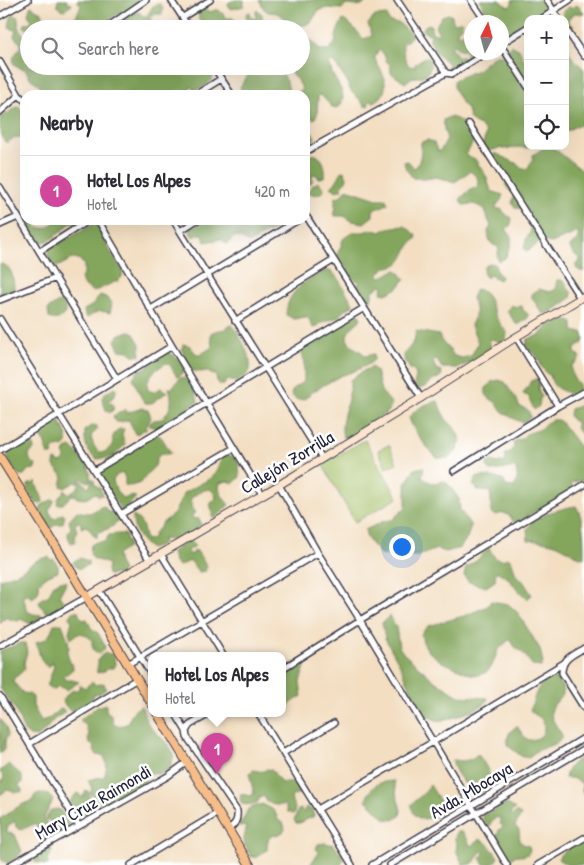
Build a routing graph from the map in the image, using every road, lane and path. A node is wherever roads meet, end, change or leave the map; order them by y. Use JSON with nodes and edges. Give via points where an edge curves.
{"nodes":[{"id":1,"x":28,"y":0,"type":"edge"},
{"id":2,"x":146,"y":0,"type":"edge"},
{"id":3,"x":172,"y":0,"type":"edge"},
{"id":4,"x":210,"y":0,"type":"edge"},
{"id":5,"x":397,"y":0,"type":"edge"},
{"id":6,"x":471,"y":0,"type":"edge"},
{"id":7,"x":546,"y":0,"type":"edge"},
{"id":8,"x":570,"y":0,"type":"edge"},
{"id":9,"x":554,"y":10,"type":"junction"},
{"id":10,"x":481,"y":15,"type":"edge"},
{"id":11,"x":546,"y":15,"type":"edge"},
{"id":12,"x":557,"y":15,"type":"edge"},
{"id":13,"x":0,"y":16,"type":"edge"},
{"id":14,"x":182,"y":17,"type":"junction"},
{"id":15,"x":117,"y":20,"type":"edge"},
{"id":16,"x":184,"y":20,"type":"edge"},
{"id":17,"x":524,"y":30,"type":"edge"},
{"id":18,"x":569,"y":34,"type":"edge"},
{"id":19,"x":509,"y":40,"type":"edge"},
{"id":20,"x":509,"y":56,"type":"edge"},
{"id":21,"x":584,"y":56,"type":"edge"},
{"id":22,"x":474,"y":60,"type":"edge"},
{"id":23,"x":0,"y":62,"type":"edge"},
{"id":24,"x":446,"y":73,"type":"junction"},
{"id":25,"x":219,"y":75,"type":"edge"},
{"id":26,"x":221,"y":79,"type":"junction"},
{"id":27,"x":524,"y":81,"type":"edge"},
{"id":28,"x":203,"y":90,"type":"edge"},
{"id":29,"x":229,"y":90,"type":"edge"},
{"id":30,"x":19,"y":95,"type":"joint"},
{"id":31,"x":0,"y":112,"type":"edge"},
{"id":32,"x":469,"y":124,"type":"dead end"},
{"id":33,"x":310,"y":149,"type":"edge"},
{"id":34,"x":0,"y":187,"type":"edge"},
{"id":35,"x":18,"y":217,"type":"junction"},
{"id":36,"x":20,"y":220,"type":"edge"},
{"id":37,"x":310,"y":223,"type":"edge"},
{"id":38,"x":0,"y":225,"type":"edge"},
{"id":39,"x":23,"y":225,"type":"edge"},
{"id":40,"x":81,"y":225,"type":"edge"},
{"id":41,"x":101,"y":225,"type":"edge"},
{"id":42,"x":177,"y":225,"type":"edge"},
{"id":43,"x":189,"y":225,"type":"edge"},
{"id":44,"x":290,"y":225,"type":"edge"},
{"id":45,"x":180,"y":231,"type":"junction"},
{"id":46,"x":40,"y":252,"type":"junction"},
{"id":47,"x":334,"y":260,"type":"junction"},
{"id":48,"x":208,"y":275,"type":"junction"},
{"id":49,"x":56,"y":278,"type":"junction"},
{"id":50,"x":582,"y":297,"type":"edge"},
{"id":51,"x":0,"y":300,"type":"edge"},
{"id":52,"x":364,"y":308,"type":"junction"},
{"id":53,"x":151,"y":309,"type":"junction"},
{"id":54,"x":0,"y":319,"type":"edge"},
{"id":55,"x":236,"y":321,"type":"junction"},
{"id":56,"x":516,"y":337,"type":"junction"},
{"id":57,"x":172,"y":346,"type":"junction"},
{"id":58,"x":265,"y":368,"type":"junction"},
{"id":59,"x":117,"y":380,"type":"junction"},
{"id":60,"x":584,"y":392,"type":"edge"},
{"id":61,"x":421,"y":398,"type":"junction"},
{"id":62,"x":207,"y":403,"type":"junction"},
{"id":63,"x":558,"y":406,"type":"junction"},
{"id":64,"x":59,"y":414,"type":"junction"},
{"id":65,"x":234,"y":448,"type":"junction"},
{"id":66,"x":0,"y":450,"type":"edge"},
{"id":67,"x":0,"y":457,"type":"edge"},
{"id":68,"x":322,"y":458,"type":"junction"},
{"id":69,"x":94,"y":471,"type":"junction"},
{"id":70,"x":454,"y":471,"type":"dead end"},
{"id":71,"x":279,"y":485,"type":"junction"},
{"id":72,"x":584,"y":485,"type":"edge"},
{"id":73,"x":262,"y":494,"type":"junction"},
{"id":74,"x":121,"y":514,"type":"junction"},
{"id":75,"x":318,"y":553,"type":"junction"},
{"id":76,"x":161,"y":554,"type":"junction"},
{"id":77,"x":150,"y":561,"type":"junction"},
{"id":78,"x":99,"y":590,"type":"junction"},
{"id":79,"x":86,"y":597,"type":"junction"},
{"id":80,"x":360,"y":620,"type":"junction"},
{"id":81,"x":202,"y":621,"type":"junction"},
{"id":82,"x":0,"y":646,"type":"edge"},
{"id":83,"x":584,"y":648,"type":"edge"},
{"id":84,"x":221,"y":652,"type":"edge"},
{"id":85,"x":140,"y":656,"type":"junction"},
{"id":86,"x":564,"y":663,"type":"junction"},
{"id":87,"x":128,"y":664,"type":"junction"},
{"id":88,"x":286,"y":666,"type":"edge"},
{"id":89,"x":148,"y":669,"type":"edge"},
{"id":90,"x":137,"y":679,"type":"junction"},
{"id":91,"x":0,"y":696,"type":"edge"},
{"id":92,"x":148,"y":697,"type":"edge"},
{"id":93,"x":584,"y":708,"type":"edge"},
{"id":94,"x":159,"y":717,"type":"edge"},
{"id":95,"x":177,"y":717,"type":"edge"},
{"id":96,"x":204,"y":717,"type":"edge"},
{"id":97,"x":260,"y":717,"type":"edge"},
{"id":98,"x":334,"y":723,"type":"dead end"},
{"id":99,"x":186,"y":731,"type":"junction"},
{"id":100,"x":584,"y":738,"type":"edge"},
{"id":101,"x":434,"y":742,"type":"junction"},
{"id":102,"x":29,"y":744,"type":"junction"},
{"id":103,"x":584,"y":749,"type":"edge"},
{"id":104,"x":283,"y":753,"type":"junction"},
{"id":105,"x":187,"y":762,"type":"junction"},
{"id":106,"x":472,"y":806,"type":"junction"},
{"id":107,"x":318,"y":809,"type":"junction"},
{"id":108,"x":218,"y":813,"type":"junction"},
{"id":109,"x":476,"y":814,"type":"junction"},
{"id":110,"x":79,"y":826,"type":"junction"},
{"id":111,"x":228,"y":830,"type":"junction"},
{"id":112,"x":584,"y":838,"type":"edge"},
{"id":113,"x":10,"y":865,"type":"edge"},
{"id":114,"x":130,"y":865,"type":"edge"},
{"id":115,"x":250,"y":865,"type":"edge"},
{"id":116,"x":352,"y":865,"type":"edge"},
{"id":117,"x":372,"y":865,"type":"edge"},
{"id":118,"x":390,"y":865,"type":"edge"},
{"id":119,"x":507,"y":865,"type":"edge"},
{"id":120,"x":538,"y":865,"type":"edge"}],
"edges":[{"from":1,"to":13,"type":"street"},
{"from":2,"to":15,"type":"street"},
{"from":3,"to":14,"type":"street"},
{"from":4,"to":14,"type":"street"},
{"from":5,"to":24,"type":"street"},
{"from":6,"to":10,"type":"street"},
{"from":7,"to":9,"type":"street"},
{"from":8,"to":9,"type":"street"},
{"from":9,"to":11,"type":"street"},
{"from":9,"to":12,"type":"street"},
{"from":14,"to":16,"type":"street"},
{"from":17,"to":19,"type":"street"},
{"from":18,"to":21,"type":"street"},
{"from":20,"to":27,"type":"street"},
{"from":22,"to":24,"type":"street","via":[[452,74]]},
{"from":23,"to":30,"type":"street"},
{"from":24,"to":33,"type":"street"},
{"from":25,"to":26,"type":"street"},
{"from":26,"to":28,"type":"street"},
{"from":26,"to":29,"type":"street"},
{"from":30,"to":31,"type":"street"},
{"from":32,"to":50,"type":"street"},
{"from":34,"to":35,"type":"street"},
{"from":35,"to":36,"type":"street"},
{"from":35,"to":38,"type":"street"},
{"from":37,"to":47,"type":"street"},
{"from":39,"to":46,"type":"street"},
{"from":40,"to":46,"type":"street"},
{"from":41,"to":53,"type":"street"},
{"from":42,"to":45,"type":"street"},
{"from":43,"to":45,"type":"street"},
{"from":44,"to":48,"type":"street"},
{"from":45,"to":48,"type":"street"},
{"from":46,"to":49,"type":"street"},
{"from":47,"to":52,"type":"street"},
{"from":47,"to":55,"type":"street"},
{"from":48,"to":53,"type":"street"},
{"from":48,"to":55,"type":"street"},
{"from":49,"to":51,"type":"street"},
{"from":49,"to":59,"type":"street"},
{"from":50,"to":56,"type":"street","name":"Callejón Zorrilla"},
{"from":52,"to":58,"type":"street"},
{"from":52,"to":61,"type":"street"},
{"from":53,"to":57,"type":"street"},
{"from":54,"to":64,"type":"street"},
{"from":55,"to":58,"type":"street"},
{"from":56,"to":61,"type":"street","name":"Callejón Zorrilla"},
{"from":56,"to":63,"type":"street"},
{"from":57,"to":59,"type":"street"},
{"from":57,"to":62,"type":"street"},
{"from":58,"to":62,"type":"street"},
{"from":58,"to":68,"type":"street"},
{"from":59,"to":64,"type":"street"},
{"from":60,"to":63,"type":"street"},
{"from":61,"to":68,"type":"street","name":"Callejón Zorrilla"},
{"from":62,"to":65,"type":"street"},
{"from":62,"to":69,"type":"street"},
{"from":63,"to":70,"type":"street"},
{"from":64,"to":66,"type":"street"},
{"from":64,"to":69,"type":"street"},
{"from":65,"to":73,"type":"street"},
{"from":65,"to":74,"type":"street"},
{"from":67,"to":79,"type":"main road"},
{"from":68,"to":71,"type":"street","name":"Callejón Zorrilla"},
{"from":69,"to":74,"type":"street"},
{"from":71,"to":73,"type":"street","name":"Callejón Zorrilla"},
{"from":71,"to":75,"type":"street"},
{"from":72,"to":80,"type":"street"},
{"from":73,"to":76,"type":"street","name":"Callejón Zorrilla"},
{"from":74,"to":77,"type":"street"},
{"from":75,"to":80,"type":"street"},
{"from":75,"to":81,"type":"street"},
{"from":76,"to":77,"type":"street","name":"Callejón Zorrilla"},
{"from":76,"to":81,"type":"street"},
{"from":77,"to":78,"type":"street","name":"Callejón Zorrilla"},
{"from":78,"to":79,"type":"street","name":"Callejón Zorrilla"},
{"from":78,"to":85,"type":"street"},
{"from":79,"to":82,"type":"street","name":"Callejón Zorrilla"},
{"from":79,"to":87,"type":"main road"},
{"from":80,"to":88,"type":"street"},
{"from":80,"to":101,"type":"street"},
{"from":81,"to":84,"type":"street"},
{"from":81,"to":85,"type":"street"},
{"from":83,"to":86,"type":"street"},
{"from":85,"to":87,"type":"street"},
{"from":85,"to":89,"type":"street"},
{"from":86,"to":93,"type":"street","via":[[562,673]]},
{"from":86,"to":101,"type":"street"},
{"from":87,"to":90,"type":"main road"},
{"from":90,"to":92,"type":"main road"},
{"from":90,"to":102,"type":"street"},
{"from":91,"to":102,"type":"street"},
{"from":94,"to":105,"type":"main road"},
{"from":95,"to":99,"type":"street"},
{"from":96,"to":99,"type":"street"},
{"from":97,"to":104,"type":"street"},
{"from":98,"to":104,"type":"street"},
{"from":99,"to":111,"type":"street","via":[[237,811],[236,823]]},
{"from":100,"to":106,"type":"street","name":"Avda. Mbocaya"},
{"from":101,"to":106,"type":"street"},
{"from":101,"to":107,"type":"street"},
{"from":102,"to":110,"type":"street"},
{"from":103,"to":109,"type":"street"},
{"from":104,"to":107,"type":"street"},
{"from":105,"to":108,"type":"main road"},
{"from":105,"to":110,"type":"street","name":"Mary Cruz Raimondi"},
{"from":106,"to":109,"type":"street"},
{"from":106,"to":117,"type":"street","name":"Avda. Mbocaya"},
{"from":107,"to":116,"type":"street"},
{"from":108,"to":111,"type":"main road"},
{"from":108,"to":114,"type":"street"},
{"from":109,"to":118,"type":"street"},
{"from":109,"to":119,"type":"street"},
{"from":110,"to":113,"type":"street","name":"Mary Cruz Raimondi"},
{"from":111,"to":115,"type":"main road"},
{"from":112,"to":120,"type":"street"}]}
